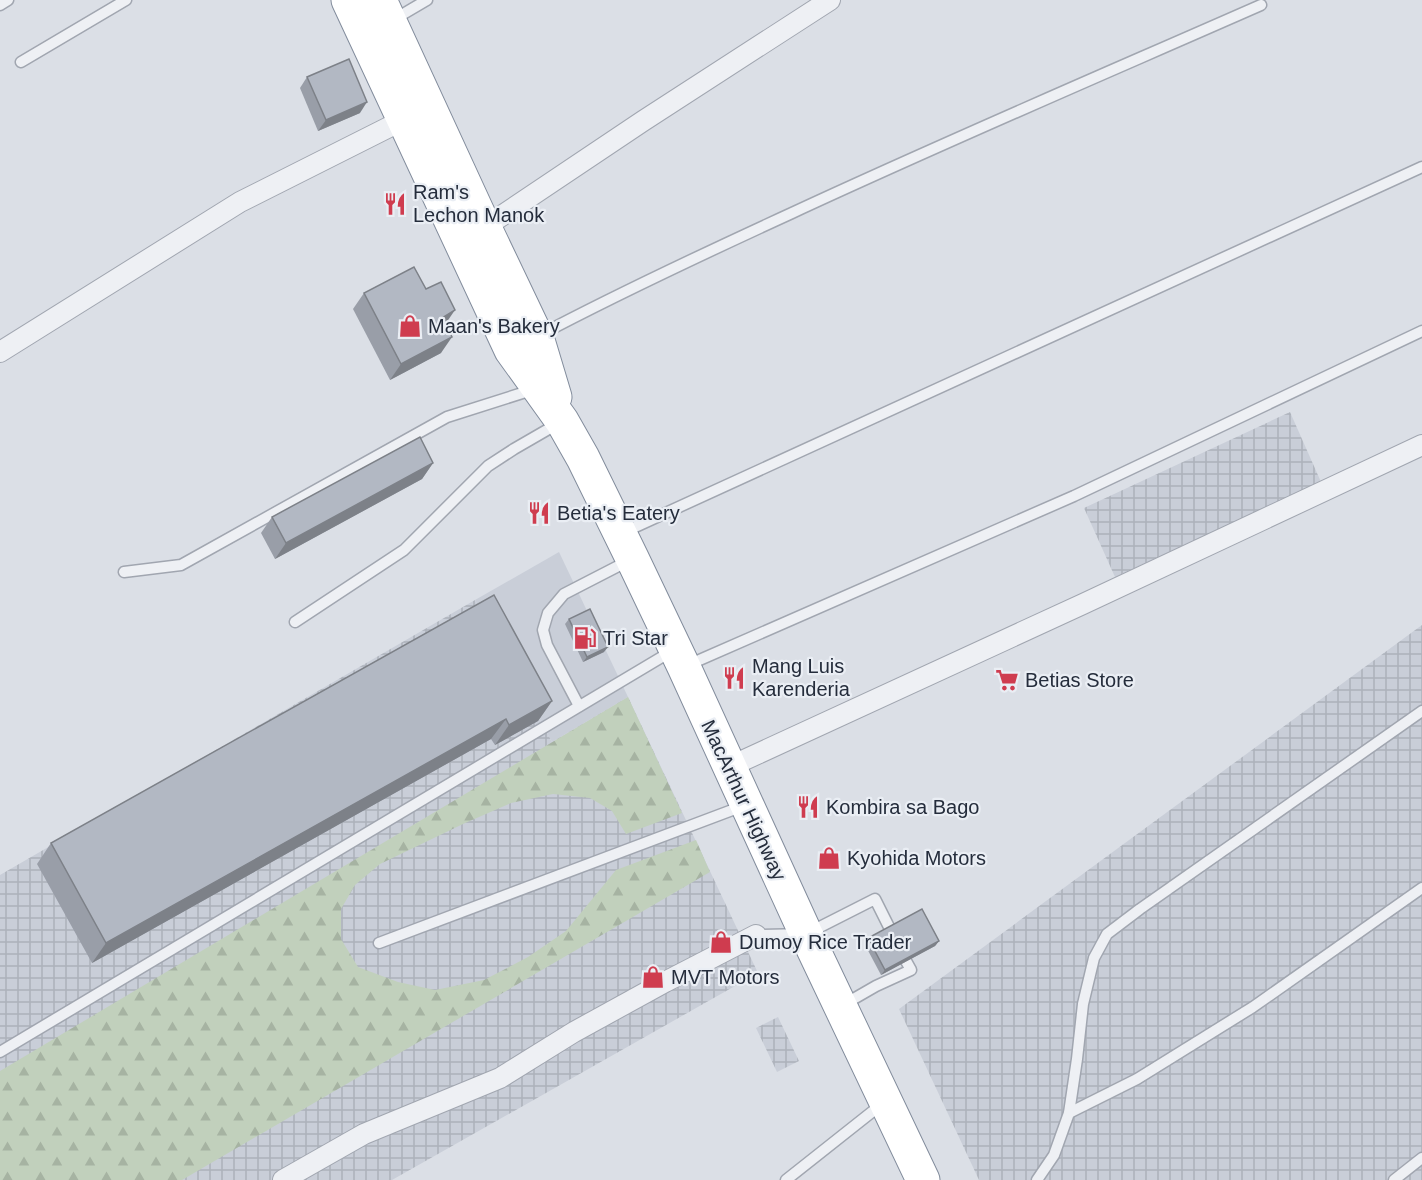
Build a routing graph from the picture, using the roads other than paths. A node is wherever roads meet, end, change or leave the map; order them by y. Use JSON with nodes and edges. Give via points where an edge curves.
{"nodes":[{"id":1,"x":8,"y":0,"type":"edge"},
{"id":2,"x":126,"y":0,"type":"edge"},
{"id":3,"x":348,"y":0,"type":"edge"},
{"id":4,"x":427,"y":0,"type":"edge"},
{"id":5,"x":830,"y":0,"type":"edge"},
{"id":6,"x":0,"y":5,"type":"edge"},
{"id":7,"x":1261,"y":5,"type":"dead end"},
{"id":8,"x":385,"y":11,"type":"edge"},
{"id":9,"x":21,"y":62,"type":"dead end"},
{"id":10,"x":404,"y":120,"type":"junction"},
{"id":11,"x":1422,"y":167,"type":"edge"},
{"id":12,"x":473,"y":235,"type":"junction"},
{"id":13,"x":1422,"y":331,"type":"edge"},
{"id":14,"x":537,"y":336,"type":"junction"},
{"id":15,"x":0,"y":352,"type":"edge"},
{"id":16,"x":538,"y":388,"type":"junction"},
{"id":17,"x":562,"y":421,"type":"junction"},
{"id":18,"x":1422,"y":445,"type":"edge"},
{"id":19,"x":626,"y":546,"type":"junction"},
{"id":20,"x":124,"y":572,"type":"dead end"},
{"id":21,"x":295,"y":622,"type":"dead end"},
{"id":22,"x":680,"y":658,"type":"junction"},
{"id":23,"x":579,"y":706,"type":"junction"},
{"id":24,"x":1422,"y":711,"type":"edge"},
{"id":25,"x":729,"y":767,"type":"junction"},
{"id":26,"x":747,"y":805,"type":"junction"},
{"id":27,"x":1422,"y":888,"type":"edge"},
{"id":28,"x":890,"y":929,"type":"edge"},
{"id":29,"x":806,"y":934,"type":"junction"},
{"id":30,"x":756,"y":935,"type":"joint"},
{"id":31,"x":379,"y":943,"type":"dead end"},
{"id":32,"x":906,"y":961,"type":"edge"},
{"id":33,"x":841,"y":1006,"type":"junction"},
{"id":34,"x":0,"y":1052,"type":"edge"},
{"id":35,"x":886,"y":1101,"type":"junction"},
{"id":36,"x":1069,"y":1113,"type":"junction"},
{"id":37,"x":1422,"y":1158,"type":"edge"},
{"id":38,"x":283,"y":1180,"type":"edge"},
{"id":39,"x":786,"y":1180,"type":"edge"},
{"id":40,"x":923,"y":1180,"type":"edge"},
{"id":41,"x":1037,"y":1180,"type":"edge"},
{"id":42,"x":1394,"y":1180,"type":"edge"}],
"edges":[{"from":1,"to":6,"type":"lane"},
{"from":2,"to":9,"type":"lane"},
{"from":3,"to":10,"type":"highway","name":"MacArthur Highway"},
{"from":4,"to":8,"type":"lane"},
{"from":5,"to":12,"type":"street"},
{"from":7,"to":14,"type":"lane","via":[[866,179]]},
{"from":8,"to":12,"type":"highway","name":"MacArthur Highway"},
{"from":10,"to":12,"type":"highway","name":"MacArthur Highway"},
{"from":10,"to":15,"type":"street","via":[[240,202]]},
{"from":11,"to":19,"type":"lane"},
{"from":12,"to":14,"type":"highway","name":"MacArthur Highway"},
{"from":12,"to":16,"type":"highway","name":"MacArthur Highway","via":[[511,350]]},
{"from":13,"to":22,"type":"lane","via":[[1074,496]]},
{"from":14,"to":17,"type":"highway","name":"MacArthur Highway"},
{"from":16,"to":17,"type":"highway","name":"MacArthur Highway"},
{"from":16,"to":20,"type":"lane","via":[[447,417],[181,565]]},
{"from":17,"to":19,"type":"highway","name":"MacArthur Highway"},
{"from":17,"to":21,"type":"lane","via":[[488,466],[404,550]]},
{"from":18,"to":25,"type":"street"},
{"from":19,"to":22,"type":"highway","name":"MacArthur Highway"},
{"from":19,"to":23,"type":"lane","via":[[564,594],[548,613],[543,630]]},
{"from":22,"to":23,"type":"lane"},
{"from":22,"to":25,"type":"highway","name":"MacArthur Highway"},
{"from":23,"to":34,"type":"lane"},
{"from":24,"to":36,"type":"lane","via":[[1107,934],[1094,958],[1083,1004]]},
{"from":25,"to":26,"type":"highway","name":"MacArthur Highway"},
{"from":26,"to":29,"type":"highway","name":"MacArthur Highway"},
{"from":26,"to":31,"type":"lane"},
{"from":27,"to":36,"type":"lane","via":[[1253,1007],[1137,1079]]},
{"from":28,"to":29,"type":"lane","via":[[875,899]]},
{"from":29,"to":30,"type":"lane"},
{"from":29,"to":33,"type":"highway","name":"MacArthur Highway"},
{"from":30,"to":38,"type":"street","via":[[574,1032],[500,1078],[364,1134]]},
{"from":32,"to":33,"type":"lane","via":[[910,970]]},
{"from":33,"to":35,"type":"highway","name":"MacArthur Highway"},
{"from":35,"to":39,"type":"lane"},
{"from":35,"to":40,"type":"highway","name":"MacArthur Highway"},
{"from":36,"to":41,"type":"lane","via":[[1053,1155]]},
{"from":37,"to":42,"type":"lane"}]}
